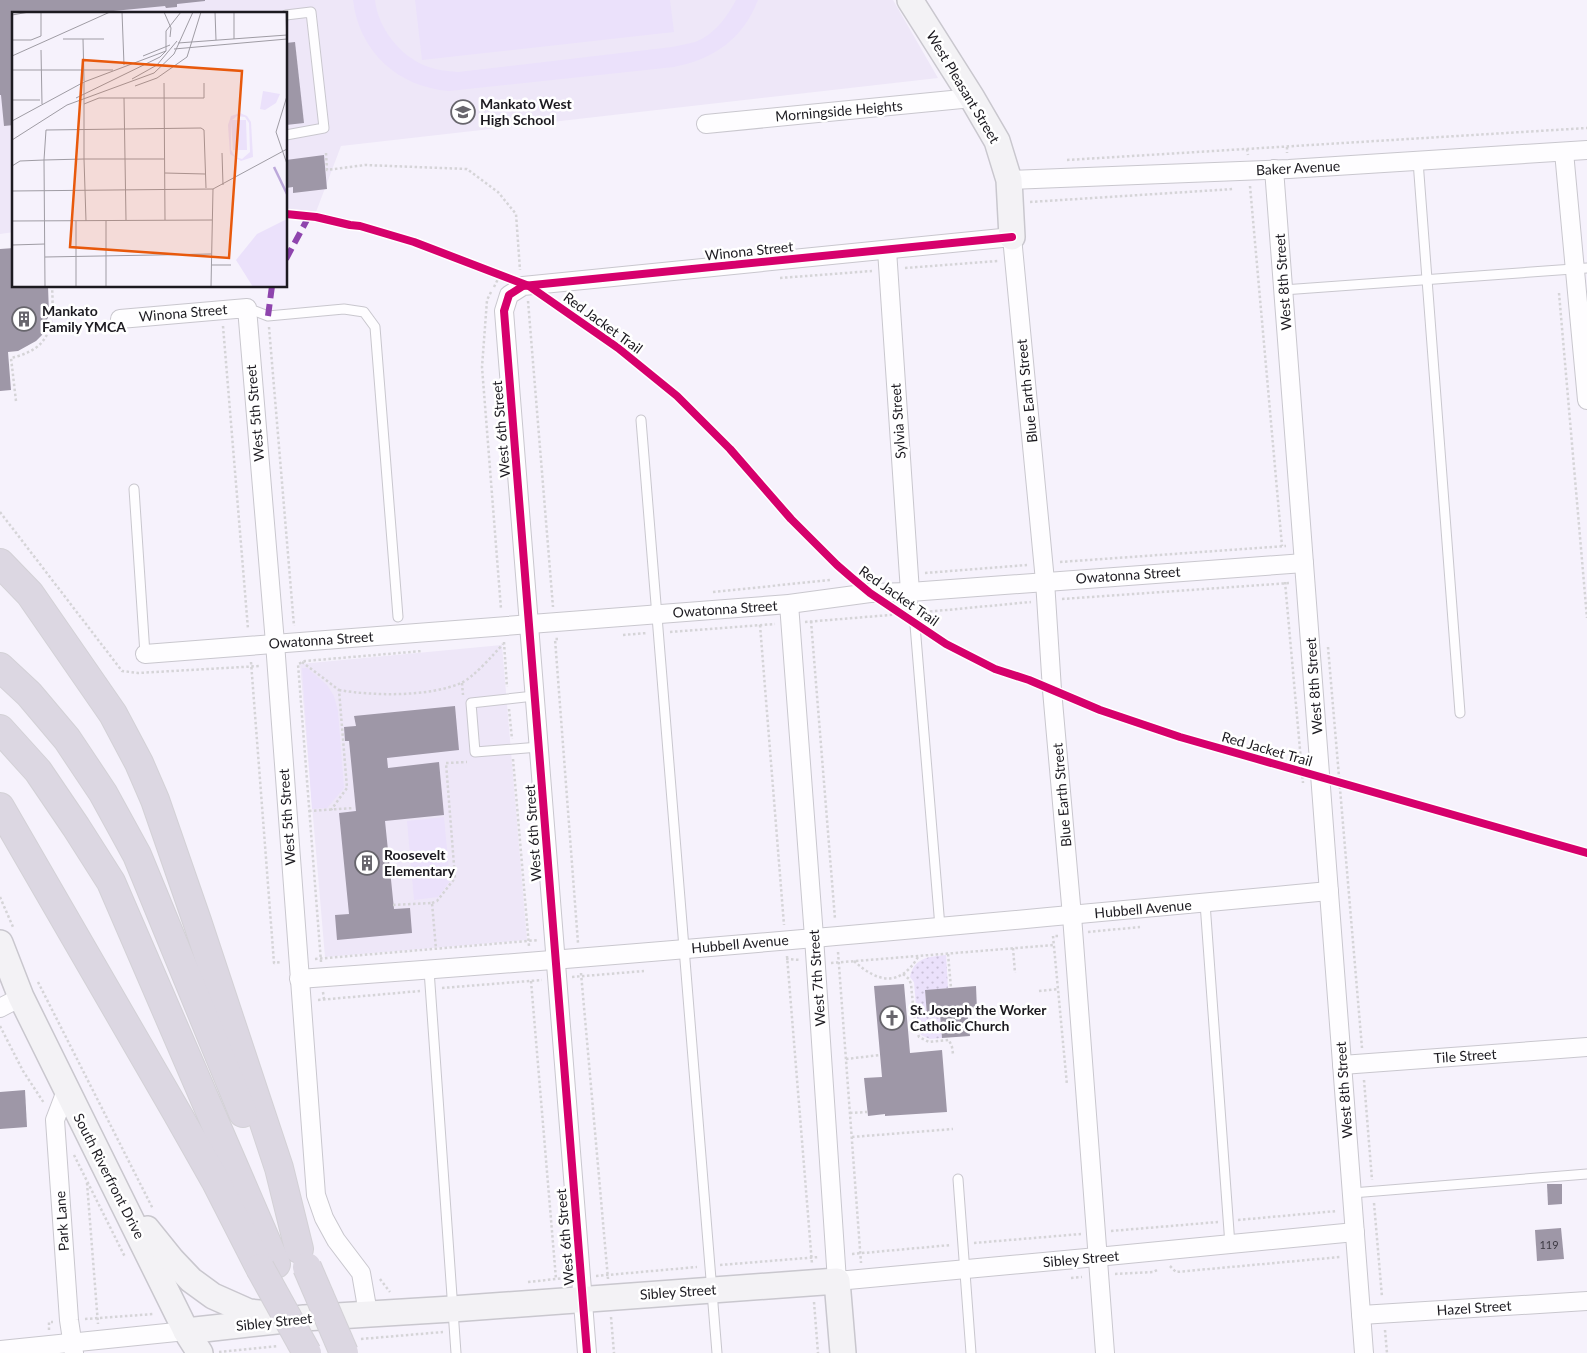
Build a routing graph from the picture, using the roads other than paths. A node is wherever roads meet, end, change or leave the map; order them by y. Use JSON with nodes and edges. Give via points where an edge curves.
{"nodes":[{"id":1,"x":910,"y":0,"type":"edge"},
{"id":2,"x":288,"y":15,"type":"edge"},
{"id":3,"x":972,"y":98,"type":"junction"},
{"id":4,"x":706,"y":124,"type":"dead end"},
{"id":5,"x":288,"y":135,"type":"edge"},
{"id":6,"x":1587,"y":150,"type":"edge"},
{"id":7,"x":1556,"y":152,"type":"junction"},
{"id":8,"x":1418,"y":161,"type":"junction"},
{"id":9,"x":1281,"y":169,"type":"junction"},
{"id":10,"x":1009,"y":180,"type":"junction"},
{"id":11,"x":1012,"y":237,"type":"junction"},
{"id":12,"x":887,"y":250,"type":"junction"},
{"id":13,"x":1581,"y":268,"type":"edge"},
{"id":14,"x":1428,"y":279,"type":"junction"},
{"id":15,"x":1283,"y":290,"type":"junction"},
{"id":16,"x":247,"y":308,"type":"junction"},
{"id":17,"x":504,"y":311,"type":"joint"},
{"id":18,"x":120,"y":319,"type":"dead end"},
{"id":19,"x":1587,"y":400,"type":"edge"},
{"id":20,"x":641,"y":420,"type":"dead end"},
{"id":21,"x":134,"y":489,"type":"dead end"},
{"id":22,"x":0,"y":563,"type":"edge"},
{"id":23,"x":1304,"y":563,"type":"junction"},
{"id":24,"x":1044,"y":572,"type":"junction"},
{"id":25,"x":910,"y":592,"type":"junction"},
{"id":26,"x":789,"y":604,"type":"junction"},
{"id":27,"x":656,"y":614,"type":"junction"},
{"id":28,"x":529,"y":616,"type":"junction"},
{"id":29,"x":398,"y":617,"type":"dead end"},
{"id":30,"x":274,"y":635,"type":"junction"},
{"id":31,"x":145,"y":654,"type":"joint"},
{"id":32,"x":0,"y":667,"type":"edge"},
{"id":33,"x":534,"y":696,"type":"junction"},
{"id":34,"x":1460,"y":713,"type":"dead end"},
{"id":35,"x":0,"y":729,"type":"edge"},
{"id":36,"x":539,"y":746,"type":"junction"},
{"id":37,"x":0,"y":807,"type":"edge"},
{"id":38,"x":1329,"y":891,"type":"junction"},
{"id":39,"x":1204,"y":904,"type":"junction"},
{"id":40,"x":1072,"y":916,"type":"junction"},
{"id":41,"x":940,"y":927,"type":"junction"},
{"id":42,"x":814,"y":937,"type":"junction"},
{"id":43,"x":8,"y":938,"type":"edge"},
{"id":44,"x":684,"y":949,"type":"junction"},
{"id":45,"x":555,"y":960,"type":"junction"},
{"id":46,"x":0,"y":967,"type":"edge"},
{"id":47,"x":430,"y":970,"type":"junction"},
{"id":48,"x":299,"y":979,"type":"junction"},
{"id":49,"x":10,"y":1003,"type":"edge"},
{"id":50,"x":1587,"y":1046,"type":"edge"},
{"id":51,"x":1342,"y":1065,"type":"junction"},
{"id":52,"x":66,"y":1091,"type":"junction"},
{"id":53,"x":1587,"y":1174,"type":"edge"},
{"id":54,"x":958,"y":1180,"type":"dead end"},
{"id":55,"x":115,"y":1189,"type":"junction"},
{"id":56,"x":1352,"y":1193,"type":"junction"},
{"id":57,"x":1355,"y":1232,"type":"junction"},
{"id":58,"x":1230,"y":1245,"type":"junction"},
{"id":59,"x":303,"y":1258,"type":"junction"},
{"id":60,"x":1097,"y":1258,"type":"junction"},
{"id":61,"x":268,"y":1266,"type":"junction"},
{"id":62,"x":964,"y":1269,"type":"junction"},
{"id":63,"x":824,"y":1281,"type":"junction"},
{"id":64,"x":712,"y":1290,"type":"junction"},
{"id":65,"x":582,"y":1299,"type":"junction"},
{"id":66,"x":1587,"y":1301,"type":"edge"},
{"id":67,"x":368,"y":1314,"type":"junction"},
{"id":68,"x":1361,"y":1316,"type":"junction"},
{"id":69,"x":304,"y":1318,"type":"junction"},
{"id":70,"x":453,"y":1320,"type":"junction"},
{"id":71,"x":174,"y":1333,"type":"junction"},
{"id":72,"x":351,"y":1346,"type":"edge"},
{"id":73,"x":74,"y":1348,"type":"edge"},
{"id":74,"x":0,"y":1350,"type":"edge"},
{"id":75,"x":294,"y":1350,"type":"edge"},
{"id":76,"x":207,"y":1353,"type":"edge"},
{"id":77,"x":312,"y":1353,"type":"edge"},
{"id":78,"x":456,"y":1353,"type":"edge"},
{"id":79,"x":587,"y":1353,"type":"edge"},
{"id":80,"x":717,"y":1353,"type":"edge"},
{"id":81,"x":843,"y":1353,"type":"edge"},
{"id":82,"x":971,"y":1353,"type":"edge"},
{"id":83,"x":1105,"y":1353,"type":"edge"},
{"id":84,"x":1364,"y":1353,"type":"edge"}],
"edges":[{"from":1,"to":3,"type":"main road","name":"West Pleasant Street"},
{"from":2,"to":5,"type":"lane","via":[[312,12],[324,128]]},
{"from":3,"to":4,"type":"street","name":"Morningside Heights"},
{"from":3,"to":10,"type":"main road","name":"West Pleasant Street","via":[[996,141]]},
{"from":6,"to":7,"type":"street","name":"Baker Avenue"},
{"from":7,"to":8,"type":"street","name":"Baker Avenue"},
{"from":7,"to":13,"type":"street"},
{"from":8,"to":9,"type":"street","name":"Baker Avenue"},
{"from":8,"to":14,"type":"lane"},
{"from":9,"to":10,"type":"street","name":"Baker Avenue"},
{"from":9,"to":15,"type":"street","name":"West 8th Street"},
{"from":10,"to":11,"type":"main road","name":"West Pleasant Street"},
{"from":11,"to":12,"type":"street","name":"Winona Street"},
{"from":11,"to":24,"type":"street","name":"Blue Earth Street"},
{"from":12,"to":17,"type":"street","name":"Winona Street","via":[[525,284],[509,294]]},
{"from":12,"to":25,"type":"street","name":"Sylvia Street"},
{"from":13,"to":14,"type":"lane"},
{"from":13,"to":19,"type":"street"},
{"from":14,"to":15,"type":"lane"},
{"from":14,"to":34,"type":"lane"},
{"from":15,"to":23,"type":"street","name":"West 8th Street"},
{"from":16,"to":18,"type":"street","name":"Winona Street"},
{"from":16,"to":29,"type":"lane","via":[[268,316],[344,309],[364,312],[375,327]]},
{"from":16,"to":30,"type":"street","name":"West 5th Street"},
{"from":17,"to":28,"type":"street","name":"West 6th Street"},
{"from":20,"to":27,"type":"lane"},
{"from":21,"to":31,"type":"lane"},
{"from":22,"to":59,"type":"highway","via":[[30,594],[113,714],[155,800],[279,1168]]},
{"from":23,"to":24,"type":"street","name":"Owatonna Street"},
{"from":23,"to":38,"type":"street","name":"West 8th Street"},
{"from":24,"to":25,"type":"street","name":"Owatonna Street"},
{"from":24,"to":40,"type":"street","name":"Blue Earth Street"},
{"from":25,"to":26,"type":"street","name":"Owatonna Street","via":[[870,593]]},
{"from":25,"to":41,"type":"lane"},
{"from":26,"to":27,"type":"street","name":"Owatonna Street"},
{"from":26,"to":42,"type":"street","name":"West 7th Street"},
{"from":27,"to":28,"type":"street","name":"Owatonna Street"},
{"from":27,"to":44,"type":"lane"},
{"from":28,"to":30,"type":"street","name":"Owatonna Street","via":[[503,635]]},
{"from":28,"to":33,"type":"street","name":"West 6th Street"},
{"from":30,"to":31,"type":"street","name":"Owatonna Street","via":[[250,646]]},
{"from":30,"to":48,"type":"street","name":"West 5th Street"},
{"from":32,"to":59,"type":"highway","via":[[29,694],[67,739],[103,793],[137,855]]},
{"from":33,"to":36,"type":"street","name":"West 6th Street"},
{"from":33,"to":36,"type":"lane","via":[[472,704],[475,752]]},
{"from":35,"to":61,"type":"highway","via":[[38,771],[111,882]]},
{"from":36,"to":45,"type":"street","name":"West 6th Street"},
{"from":37,"to":61,"type":"highway"},
{"from":38,"to":39,"type":"street","name":"Hubbell Avenue"},
{"from":38,"to":51,"type":"street","name":"West 8th Street"},
{"from":39,"to":40,"type":"street","name":"Hubbell Avenue"},
{"from":39,"to":58,"type":"lane"},
{"from":40,"to":41,"type":"street","name":"Hubbell Avenue"},
{"from":40,"to":60,"type":"street","name":"Blue Earth Street","via":[[1088,1234]]},
{"from":41,"to":42,"type":"street","name":"Hubbell Avenue"},
{"from":42,"to":44,"type":"street","name":"Hubbell Avenue"},
{"from":42,"to":63,"type":"street","name":"West 7th Street"},
{"from":43,"to":49,"type":"main road","name":"South Riverfront Drive"},
{"from":44,"to":45,"type":"street","name":"Hubbell Avenue"},
{"from":44,"to":64,"type":"lane"},
{"from":45,"to":47,"type":"street","name":"Hubbell Avenue"},
{"from":45,"to":65,"type":"street","name":"West 6th Street"},
{"from":46,"to":49,"type":"main road","name":"South Riverfront Drive"},
{"from":47,"to":48,"type":"street","name":"Hubbell Avenue"},
{"from":47,"to":70,"type":"lane"},
{"from":48,"to":67,"type":"street","name":"West 5th Street","via":[[316,1195],[336,1240],[361,1272]]},
{"from":49,"to":52,"type":"main road","name":"South Riverfront Drive"},
{"from":50,"to":51,"type":"street","name":"Tile Street"},
{"from":51,"to":56,"type":"street","name":"West 8th Street"},
{"from":52,"to":55,"type":"main road","name":"South Riverfront Drive"},
{"from":52,"to":73,"type":"street","name":"Park Lane","via":[[55,1120]]},
{"from":53,"to":56,"type":"lane"},
{"from":54,"to":62,"type":"lane"},
{"from":55,"to":69,"type":"main road","via":[[172,1260],[209,1293],[250,1312]]},
{"from":55,"to":71,"type":"main road","name":"South Riverfront Drive"},
{"from":56,"to":57,"type":"street","name":"West 8th Street"},
{"from":57,"to":58,"type":"street","name":"Sibley Street"},
{"from":57,"to":68,"type":"street","name":"West 8th Street"},
{"from":58,"to":60,"type":"street","name":"Sibley Street"},
{"from":59,"to":72,"type":"highway","bridge":true},
{"from":60,"to":62,"type":"street","name":"Sibley Street"},
{"from":60,"to":83,"type":"street","name":"Blue Earth Street"},
{"from":61,"to":75,"type":"highway","bridge":true},
{"from":61,"to":77,"type":"highway"},
{"from":62,"to":63,"type":"street","name":"Sibley Street"},
{"from":62,"to":82,"type":"lane"},
{"from":63,"to":64,"type":"main road","name":"Sibley Street"},
{"from":63,"to":81,"type":"main road","name":"West 7th Street"},
{"from":64,"to":65,"type":"main road","name":"Sibley Street"},
{"from":64,"to":80,"type":"lane"},
{"from":65,"to":70,"type":"main road","name":"Sibley Street"},
{"from":65,"to":79,"type":"street","name":"West 6th Street"},
{"from":66,"to":68,"type":"street","name":"Hazel Street"},
{"from":67,"to":69,"type":"main road","name":"Sibley Street"},
{"from":67,"to":70,"type":"main road","name":"Sibley Street"},
{"from":68,"to":84,"type":"street","name":"West 8th Street"},
{"from":69,"to":71,"type":"main road","name":"Sibley Street"},
{"from":70,"to":78,"type":"lane"},
{"from":71,"to":73,"type":"street","name":"Sibley Street","via":[[100,1341]]},
{"from":71,"to":76,"type":"main road","name":"South Riverfront Drive"},
{"from":73,"to":74,"type":"street","name":"Sibley Street","via":[[50,1346]]}]}
